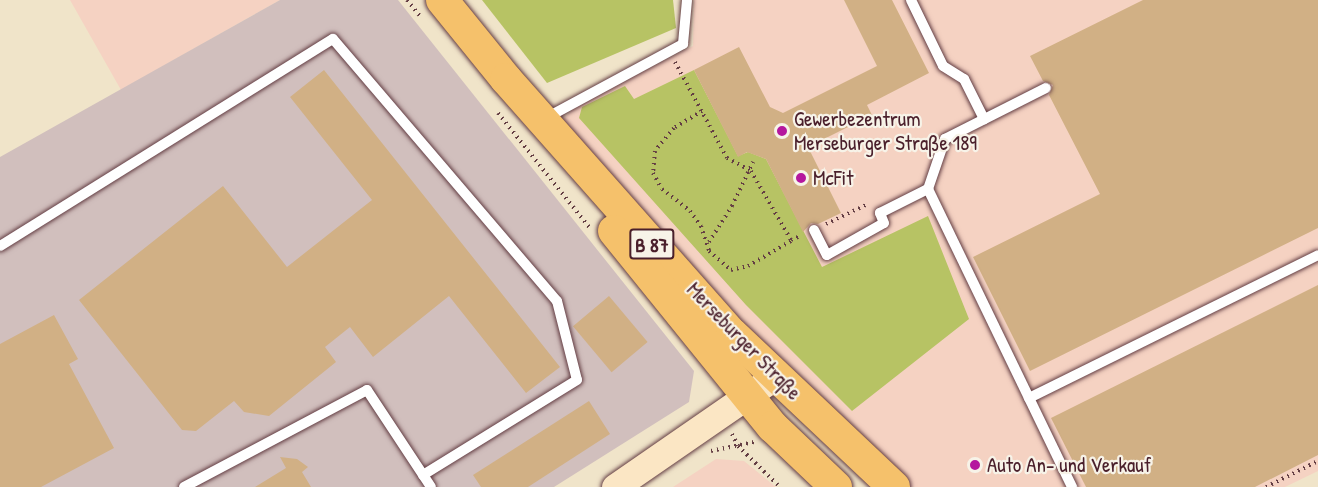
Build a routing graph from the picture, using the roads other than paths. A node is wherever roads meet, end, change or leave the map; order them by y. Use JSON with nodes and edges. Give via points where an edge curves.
{"nodes":[{"id":1,"x":442,"y":0,"type":"edge"},
{"id":2,"x":697,"y":0,"type":"edge"},
{"id":3,"x":911,"y":0,"type":"edge"},
{"id":4,"x":687,"y":5,"type":"edge"},
{"id":5,"x":506,"y":80,"type":"junction"},
{"id":6,"x":1046,"y":88,"type":"dead end"},
{"id":7,"x":984,"y":119,"type":"junction"},
{"id":8,"x":544,"y":120,"type":"junction"},
{"id":9,"x":928,"y":189,"type":"junction"},
{"id":10,"x":814,"y":230,"type":"road end"},
{"id":11,"x":0,"y":246,"type":"edge"},
{"id":12,"x":1318,"y":255,"type":"edge"},
{"id":13,"x":776,"y":376,"type":"junction"},
{"id":14,"x":748,"y":397,"type":"junction"},
{"id":15,"x":1029,"y":398,"type":"junction"},
{"id":16,"x":423,"y":475,"type":"junction"},
{"id":17,"x":184,"y":487,"type":"edge"},
{"id":18,"x":431,"y":487,"type":"edge"},
{"id":19,"x":615,"y":487,"type":"edge"},
{"id":20,"x":836,"y":487,"type":"edge"},
{"id":21,"x":894,"y":487,"type":"edge"},
{"id":22,"x":1072,"y":487,"type":"edge"}],
"edges":[{"from":1,"to":5,"type":"main road","name":"Merseburger Straße","number":"B 87"},
{"from":2,"to":4,"type":"lane"},
{"from":3,"to":7,"type":"lane","via":[[943,66],[964,79]]},
{"from":4,"to":8,"type":"lane","via":[[683,44]]},
{"from":5,"to":8,"type":"main road","name":"Merseburger Straße","number":"B 87"},
{"from":5,"to":14,"type":"main road","name":"Merseburger Straße","number":"B 87","via":[[567,171]]},
{"from":6,"to":7,"type":"lane"},
{"from":7,"to":9,"type":"lane","via":[[945,139]]},
{"from":8,"to":13,"type":"main road","name":"Merseburger Straße","number":"B 87","via":[[713,313]]},
{"from":9,"to":10,"type":"lane","via":[[880,213],[884,223],[827,255]]},
{"from":9,"to":15,"type":"lane"},
{"from":11,"to":16,"type":"lane","via":[[333,39],[557,301],[576,380]]},
{"from":12,"to":15,"type":"lane"},
{"from":13,"to":14,"type":"main road"},
{"from":13,"to":21,"type":"main road","name":"Merseburger Straße","number":"B 87"},
{"from":14,"to":19,"type":"main road"},
{"from":14,"to":20,"type":"main road","name":"Merseburger Straße","number":"B 87","via":[[773,427]]},
{"from":15,"to":22,"type":"lane"},
{"from":16,"to":17,"type":"lane","via":[[367,390]]},
{"from":16,"to":18,"type":"lane"}]}
